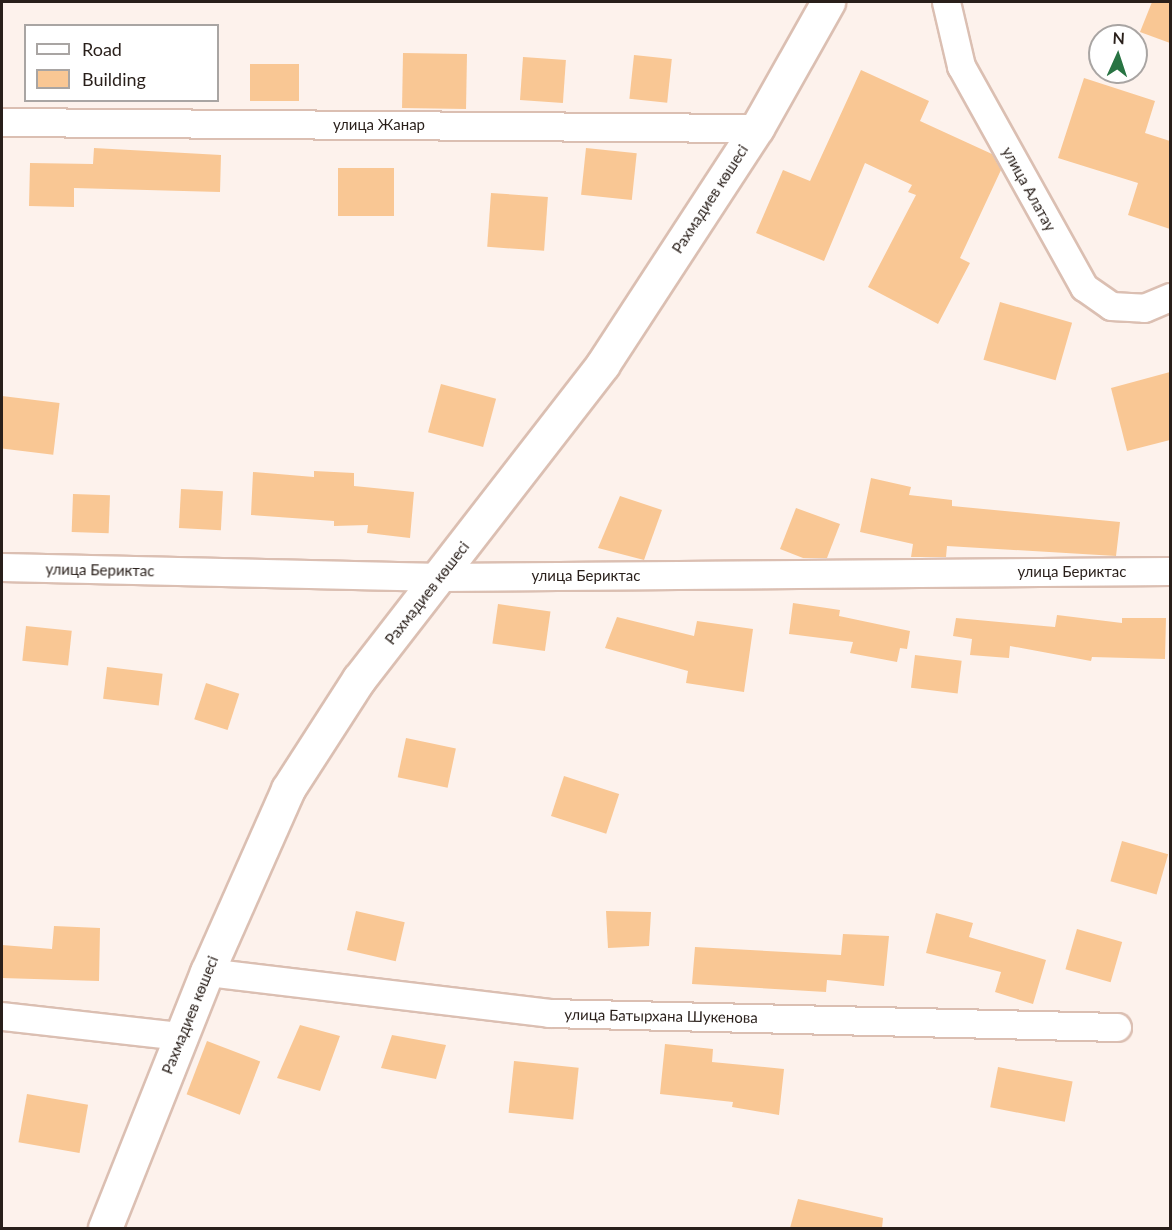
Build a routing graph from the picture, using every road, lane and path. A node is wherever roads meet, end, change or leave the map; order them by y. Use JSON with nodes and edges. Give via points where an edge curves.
{"nodes":[{"id":1,"x":828,"y":2,"type":"edge"},
{"id":2,"x":945,"y":2,"type":"edge"},
{"id":3,"x":2,"y":122,"type":"edge"},
{"id":4,"x":757,"y":128,"type":"junction"},
{"id":5,"x":1170,"y":297,"type":"edge"},
{"id":6,"x":2,"y":567,"type":"edge"},
{"id":7,"x":1170,"y":571,"type":"edge"},
{"id":8,"x":441,"y":577,"type":"junction"},
{"id":9,"x":207,"y":972,"type":"junction"},
{"id":10,"x":2,"y":1016,"type":"edge"},
{"id":11,"x":1117,"y":1027,"type":"dead end"},
{"id":12,"x":181,"y":1036,"type":"junction"},
{"id":13,"x":105,"y":1228,"type":"edge"}],
"edges":[{"from":1,"to":4,"type":"street","name":"Рахмадиев көшесі"},
{"from":2,"to":5,"type":"street","name":"улица Алатау","via":[[961,66],[1084,287],[1111,306],[1143,309]]},
{"from":3,"to":4,"type":"street","name":"улица Жанар"},
{"from":4,"to":8,"type":"street","name":"Рахмадиев көшесі","via":[[603,364]]},
{"from":6,"to":8,"type":"street","name":"улица Бериктас"},
{"from":7,"to":8,"type":"street","name":"улица Бериктас"},
{"from":8,"to":9,"type":"street","name":"Рахмадиев көшесі","via":[[359,679],[288,789]]},
{"from":9,"to":11,"type":"street","name":"улица Батырхана Шукенова","via":[[549,1013]]},
{"from":9,"to":12,"type":"street","name":"Рахмадиев көшесі"},
{"from":10,"to":12,"type":"street"},
{"from":12,"to":13,"type":"street","name":"Рахмадиев көшесі"}]}
